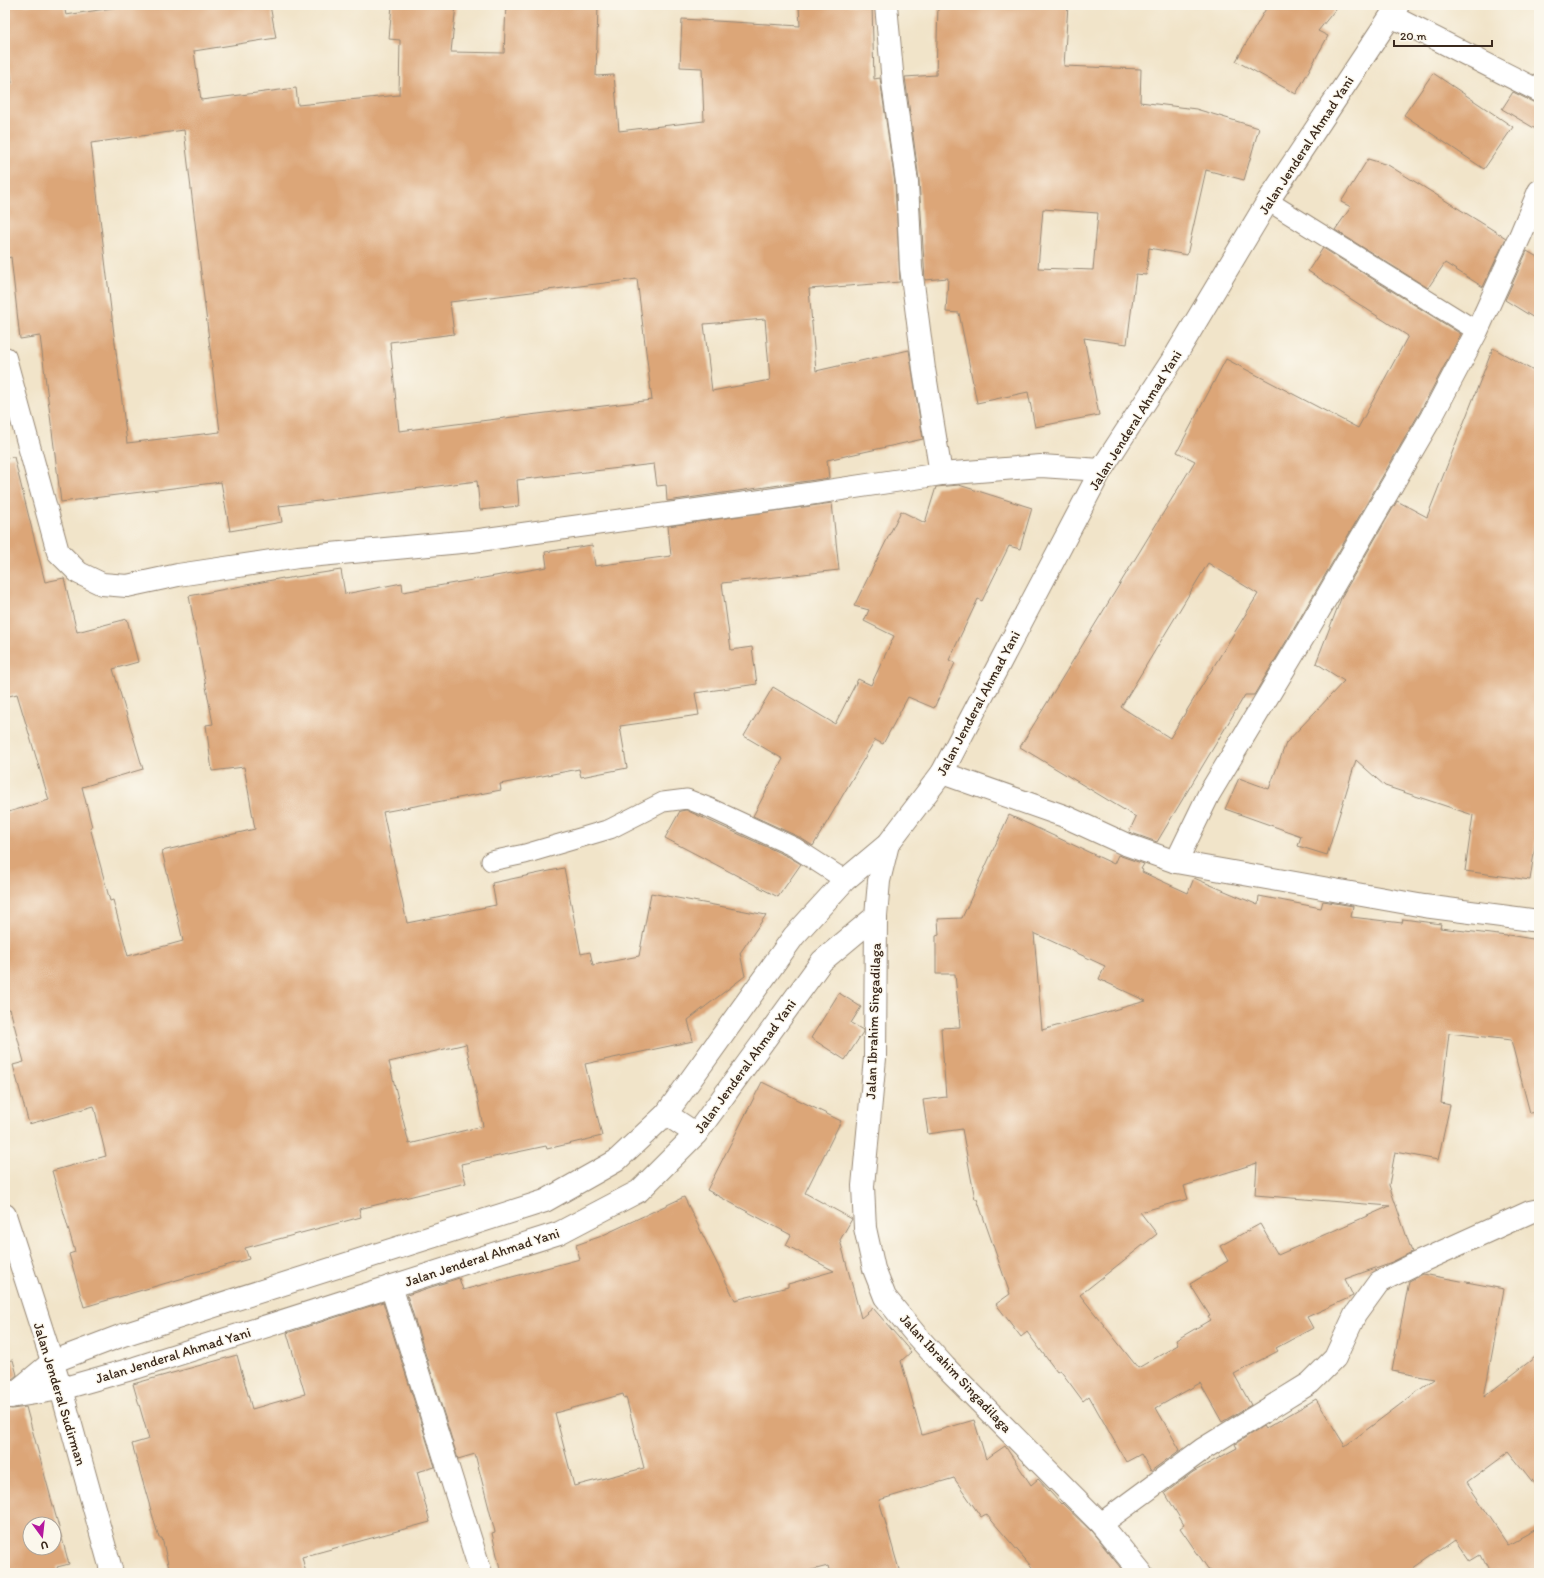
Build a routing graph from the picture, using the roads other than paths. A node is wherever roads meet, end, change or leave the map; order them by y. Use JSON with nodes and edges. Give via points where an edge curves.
{"nodes":[{"id":1,"x":886,"y":5,"type":"edge"},
{"id":2,"x":1395,"y":11,"type":"edge"},
{"id":3,"x":1539,"y":91,"type":"edge"},
{"id":4,"x":1539,"y":191,"type":"edge"},
{"id":5,"x":1268,"y":202,"type":"junction"},
{"id":6,"x":1477,"y":331,"type":"junction"},
{"id":7,"x":5,"y":358,"type":"edge"},
{"id":8,"x":1101,"y":470,"type":"junction"},
{"id":9,"x":941,"y":474,"type":"junction"},
{"id":10,"x":942,"y":773,"type":"junction"},
{"id":11,"x":888,"y":844,"type":"junction"},
{"id":12,"x":491,"y":861,"type":"dead end"},
{"id":13,"x":1176,"y":862,"type":"junction"},
{"id":14,"x":845,"y":880,"type":"junction"},
{"id":15,"x":876,"y":916,"type":"junction"},
{"id":16,"x":1539,"y":921,"type":"edge"},
{"id":17,"x":666,"y":1114,"type":"junction"},
{"id":18,"x":696,"y":1134,"type":"junction"},
{"id":19,"x":1539,"y":1210,"type":"edge"},
{"id":20,"x":5,"y":1216,"type":"edge"},
{"id":21,"x":471,"y":1225,"type":"junction"},
{"id":22,"x":481,"y":1257,"type":"junction"},
{"id":23,"x":391,"y":1286,"type":"junction"},
{"id":24,"x":123,"y":1335,"type":"junction"},
{"id":25,"x":52,"y":1362,"type":"junction"},
{"id":26,"x":134,"y":1368,"type":"junction"},
{"id":27,"x":61,"y":1389,"type":"junction"},
{"id":28,"x":8,"y":1398,"type":"edge"},
{"id":29,"x":1101,"y":1524,"type":"junction"},
{"id":30,"x":112,"y":1573,"type":"edge"},
{"id":31,"x":480,"y":1573,"type":"edge"},
{"id":32,"x":1141,"y":1573,"type":"edge"}],
"edges":[{"from":1,"to":9,"type":"main road","via":[[893,83],[907,182],[911,268]]},
{"from":2,"to":3,"type":"main road"},
{"from":2,"to":5,"type":"main road","name":"Jalan Jenderal Ahmad Yani"},
{"from":4,"to":6,"type":"main road"},
{"from":5,"to":6,"type":"lane"},
{"from":5,"to":8,"type":"main road","name":"Jalan Jenderal Ahmad Yani","via":[[1177,354]]},
{"from":6,"to":13,"type":"main road","via":[[1431,418],[1210,794]]},
{"from":7,"to":9,"type":"main road","via":[[58,552],[79,573],[102,584],[128,586],[298,557],[472,541]]},
{"from":8,"to":9,"type":"main road","via":[[1041,466]]},
{"from":8,"to":10,"type":"main road","name":"Jalan Jenderal Ahmad Yani"},
{"from":10,"to":11,"type":"main road","name":"Jalan Jenderal Ahmad Yani"},
{"from":10,"to":13,"type":"main road","via":[[1064,816],[1125,844]]},
{"from":11,"to":14,"type":"main road","name":"Jalan Jenderal Ahmad Yani"},
{"from":11,"to":15,"type":"main road","name":"Jalan Jenderal Ahmad Yani","via":[[879,881]]},
{"from":12,"to":14,"type":"lane","via":[[525,854],[610,829],[663,802],[687,799],[794,847]]},
{"from":13,"to":16,"type":"main road","via":[[1424,906]]},
{"from":14,"to":17,"type":"main road","name":"Jalan Jenderal Ahmad Yani","via":[[794,936]]},
{"from":15,"to":18,"type":"main road","name":"Jalan Jenderal Ahmad Yani","via":[[822,962]]},
{"from":15,"to":29,"type":"main road","name":"Jalan Ibrahim Singadilaga","via":[[875,1058],[863,1186],[865,1228],[874,1269],[885,1296],[916,1336]]},
{"from":17,"to":18,"type":"main road"},
{"from":17,"to":21,"type":"main road","name":"Jalan Jenderal Ahmad Yani","via":[[616,1161],[545,1201]]},
{"from":18,"to":22,"type":"main road","name":"Jalan Jenderal Ahmad Yani","via":[[639,1191],[559,1233]]},
{"from":19,"to":29,"type":"main road","via":[[1413,1264],[1379,1282],[1355,1314],[1335,1358],[1310,1383],[1203,1449]]},
{"from":20,"to":25,"type":"main road","name":"Jalan Jenderal Sudirman"},
{"from":21,"to":22,"type":"main road"},
{"from":21,"to":24,"type":"main road","name":"Jalan Jenderal Ahmad Yani"},
{"from":22,"to":23,"type":"main road","name":"Jalan Jenderal Ahmad Yani"},
{"from":23,"to":26,"type":"main road","name":"Jalan Jenderal Ahmad Yani"},
{"from":23,"to":31,"type":"main road"},
{"from":24,"to":25,"type":"main road","name":"Jalan Jenderal Ahmad Yani"},
{"from":24,"to":26,"type":"main road"},
{"from":25,"to":27,"type":"main road","name":"Jalan Jenderal Sudirman"},
{"from":25,"to":28,"type":"main road","name":"Jalan Jenderal Ahmad Yani"},
{"from":26,"to":27,"type":"main road","name":"Jalan Jenderal Ahmad Yani"},
{"from":27,"to":28,"type":"main road","name":"Jalan Jenderal Ahmad Yani"},
{"from":27,"to":30,"type":"main road","name":"Jalan Jenderal Sudirman"},
{"from":29,"to":32,"type":"main road","name":"Jalan Ibrahim Singadilaga"}]}
